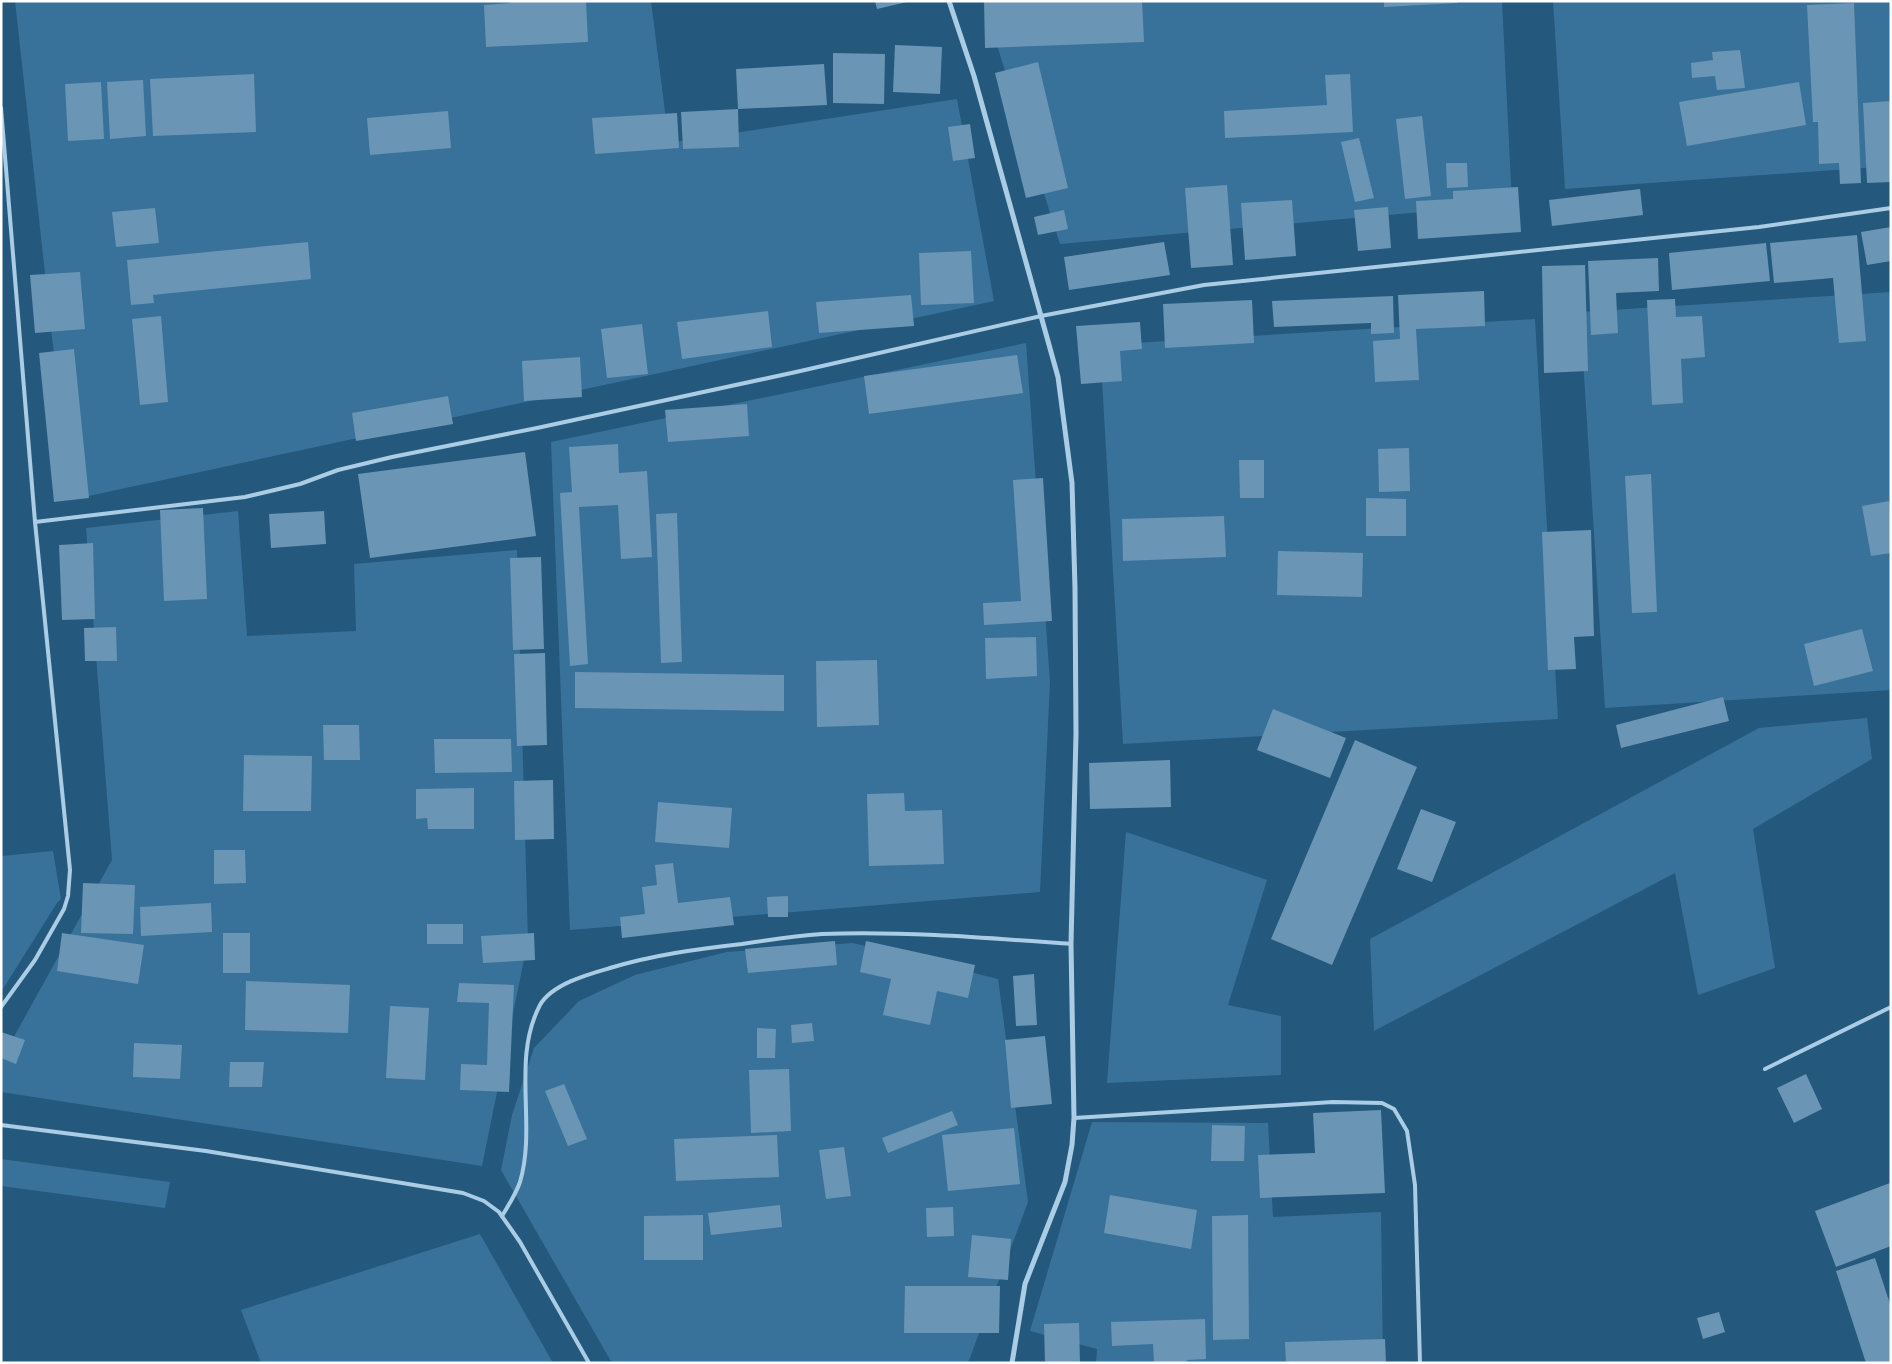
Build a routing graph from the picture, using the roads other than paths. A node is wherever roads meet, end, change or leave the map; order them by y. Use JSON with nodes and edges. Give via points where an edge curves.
{"nodes":[{"id":1,"x":949,"y":1,"type":"edge"},
{"id":2,"x":1,"y":108,"type":"edge"},
{"id":3,"x":1891,"y":208,"type":"edge"},
{"id":4,"x":1041,"y":316,"type":"junction"},
{"id":5,"x":35,"y":522,"type":"junction"},
{"id":6,"x":1071,"y":944,"type":"junction"},
{"id":7,"x":1,"y":1007,"type":"edge"},
{"id":8,"x":1891,"y":1007,"type":"edge"},
{"id":9,"x":1765,"y":1069,"type":"dead end"},
{"id":10,"x":1074,"y":1118,"type":"junction"},
{"id":11,"x":1,"y":1125,"type":"edge"},
{"id":12,"x":502,"y":1216,"type":"junction"},
{"id":13,"x":589,"y":1363,"type":"edge"},
{"id":14,"x":1012,"y":1363,"type":"edge"},
{"id":15,"x":1420,"y":1363,"type":"edge"}],
"edges":[{"from":1,"to":4,"type":"street","via":[[974,76]]},
{"from":2,"to":5,"type":"lane"},
{"from":3,"to":4,"type":"lane","via":[[1749,228],[1204,285]]},
{"from":4,"to":5,"type":"lane","via":[[787,374],[392,457],[245,497]]},
{"from":4,"to":6,"type":"street","via":[[1058,377],[1072,483],[1076,734]]},
{"from":5,"to":7,"type":"lane","via":[[70,870],[64,909],[35,960]]},
{"from":6,"to":10,"type":"street"},
{"from":6,"to":12,"type":"lane","via":[[950,936],[820,934],[643,958],[579,977],[556,989],[541,1003],[528,1036],[526,1144],[520,1183]]},
{"from":8,"to":9,"type":"lane"},
{"from":10,"to":14,"type":"street","via":[[1065,1182],[1025,1284]]},
{"from":10,"to":15,"type":"lane","via":[[1333,1102],[1382,1102],[1394,1109],[1407,1131],[1415,1185]]},
{"from":11,"to":12,"type":"lane","via":[[206,1151],[463,1193],[484,1201]]},
{"from":12,"to":13,"type":"lane"}]}
